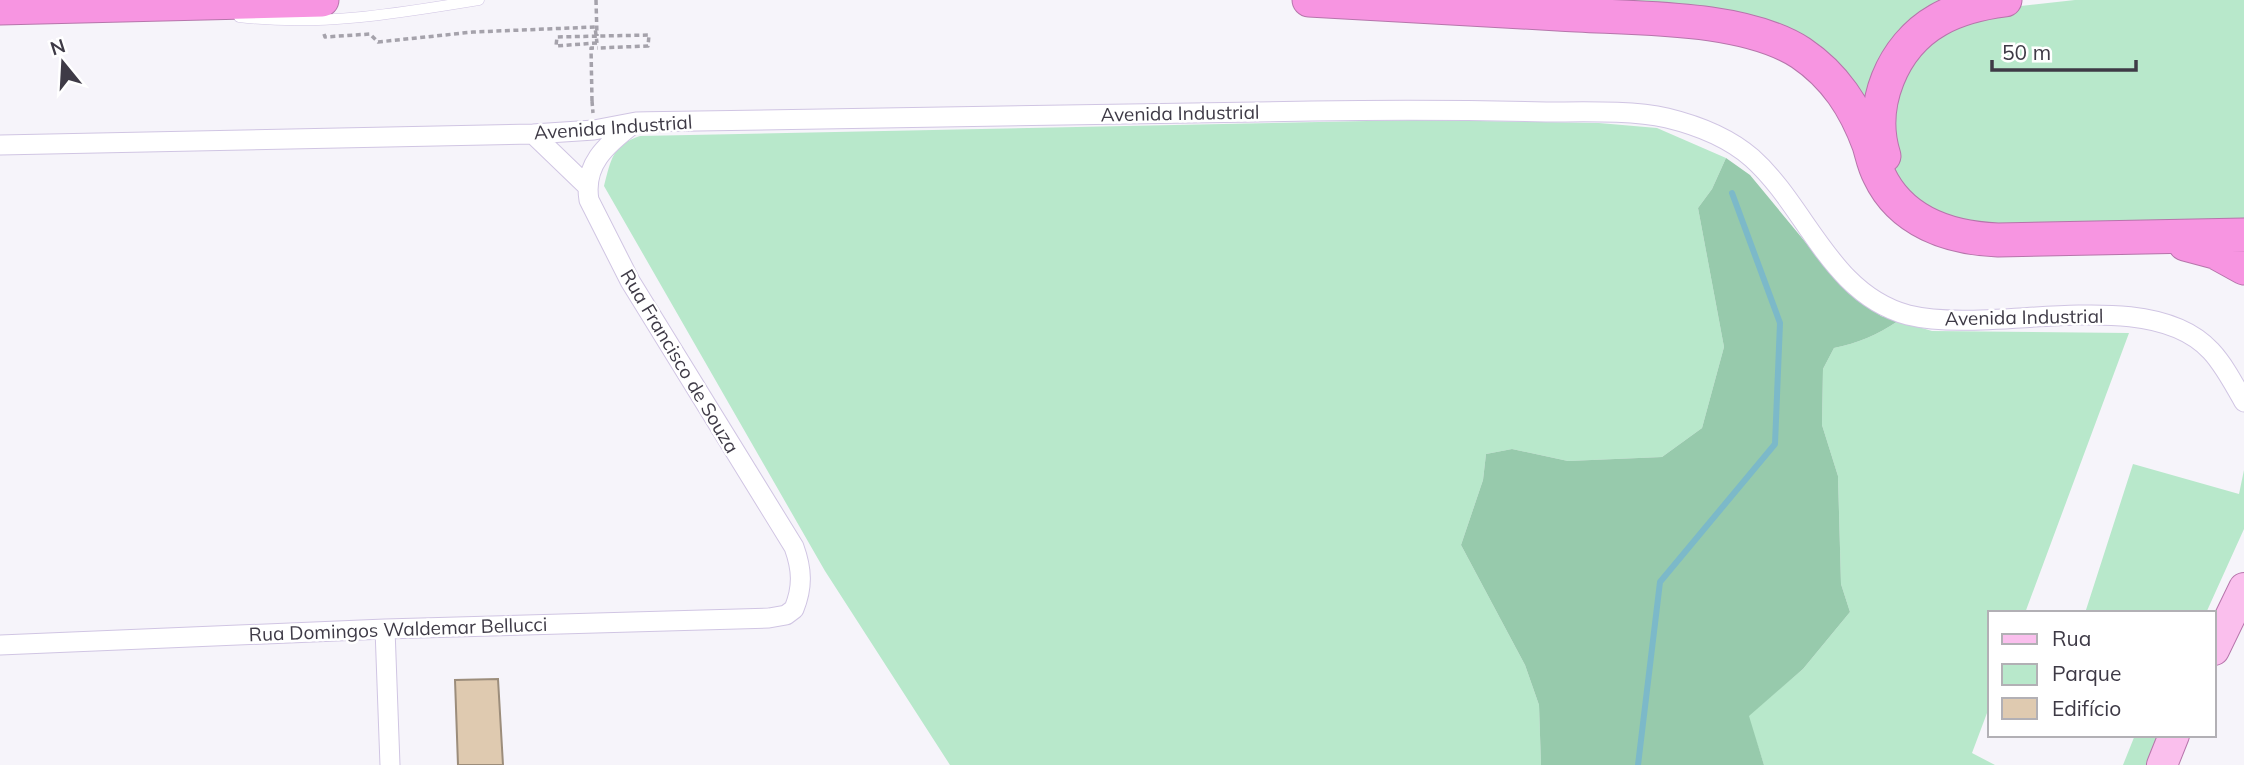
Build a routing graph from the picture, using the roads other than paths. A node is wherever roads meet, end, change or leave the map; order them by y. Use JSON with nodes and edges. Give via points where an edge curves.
{"nodes":[{"id":1,"x":479,"y":0,"type":"edge"},
{"id":2,"x":1309,"y":0,"type":"edge"},
{"id":3,"x":2005,"y":0,"type":"edge"},
{"id":4,"x":163,"y":4,"type":"junction"},
{"id":5,"x":0,"y":8,"type":"edge"},
{"id":6,"x":322,"y":11,"type":"edge"},
{"id":7,"x":216,"y":13,"type":"dead end"},
{"id":8,"x":229,"y":16,"type":"dead end"},
{"id":9,"x":636,"y":122,"type":"junction"},
{"id":10,"x":533,"y":134,"type":"junction"},
{"id":11,"x":0,"y":145,"type":"edge"},
{"id":12,"x":587,"y":186,"type":"junction"},
{"id":13,"x":1916,"y":216,"type":"junction"},
{"id":14,"x":2244,"y":235,"type":"edge"},
{"id":15,"x":2152,"y":236,"type":"junction"},
{"id":16,"x":2244,"y":268,"type":"edge"},
{"id":17,"x":2244,"y":401,"type":"edge"},
{"id":18,"x":2244,"y":588,"type":"edge"},
{"id":19,"x":794,"y":609,"type":"joint"},
{"id":20,"x":385,"y":629,"type":"junction"},
{"id":21,"x":0,"y":645,"type":"edge"},
{"id":22,"x":2216,"y":646,"type":"edge"},
{"id":23,"x":2173,"y":737,"type":"edge"},
{"id":24,"x":390,"y":765,"type":"edge"},
{"id":25,"x":2162,"y":765,"type":"edge"}],
"edges":[{"from":1,"to":6,"type":"lane","via":[[377,16]]},
{"from":2,"to":13,"type":"highway","via":[[1690,22],[1780,41],[1800,52],[1846,97],[1890,195]]},
{"from":3,"to":13,"type":"highway","via":[[1981,3],[1936,21],[1916,37],[1888,76],[1878,124],[1881,147],[1888,172]]},
{"from":4,"to":5,"type":"highway"},
{"from":4,"to":6,"type":"highway"},
{"from":4,"to":7,"type":"lane"},
{"from":6,"to":8,"type":"lane","via":[[263,20]]},
{"from":9,"to":10,"type":"street","name":"Avenida Industrial"},
{"from":9,"to":12,"type":"street","via":[[594,161]]},
{"from":9,"to":17,"type":"street","name":"Avenida Industrial","via":[[1417,109],[1664,117],[1730,142],[1754,159],[1830,259],[1872,299],[1907,314],[1957,321],[2095,316],[2165,323],[2210,350]]},
{"from":10,"to":11,"type":"street","name":"Avenida Industrial"},
{"from":10,"to":12,"type":"street"},
{"from":12,"to":19,"type":"street","name":"Rua Francisco de Souza","via":[[597,219],[630,281],[794,547],[802,582]]},
{"from":13,"to":15,"type":"highway","via":[[1933,228],[1970,239]]},
{"from":14,"to":15,"type":"highway"},
{"from":15,"to":16,"type":"highway","via":[[2216,252]]},
{"from":18,"to":22,"type":"main road"},
{"from":19,"to":20,"type":"street","name":"Rua Domingos Waldemar Bellucci","via":[[769,618]]},
{"from":20,"to":21,"type":"street","name":"Rua Domingos Waldemar Bellucci"},
{"from":20,"to":24,"type":"street"},
{"from":23,"to":25,"type":"main road"}]}
